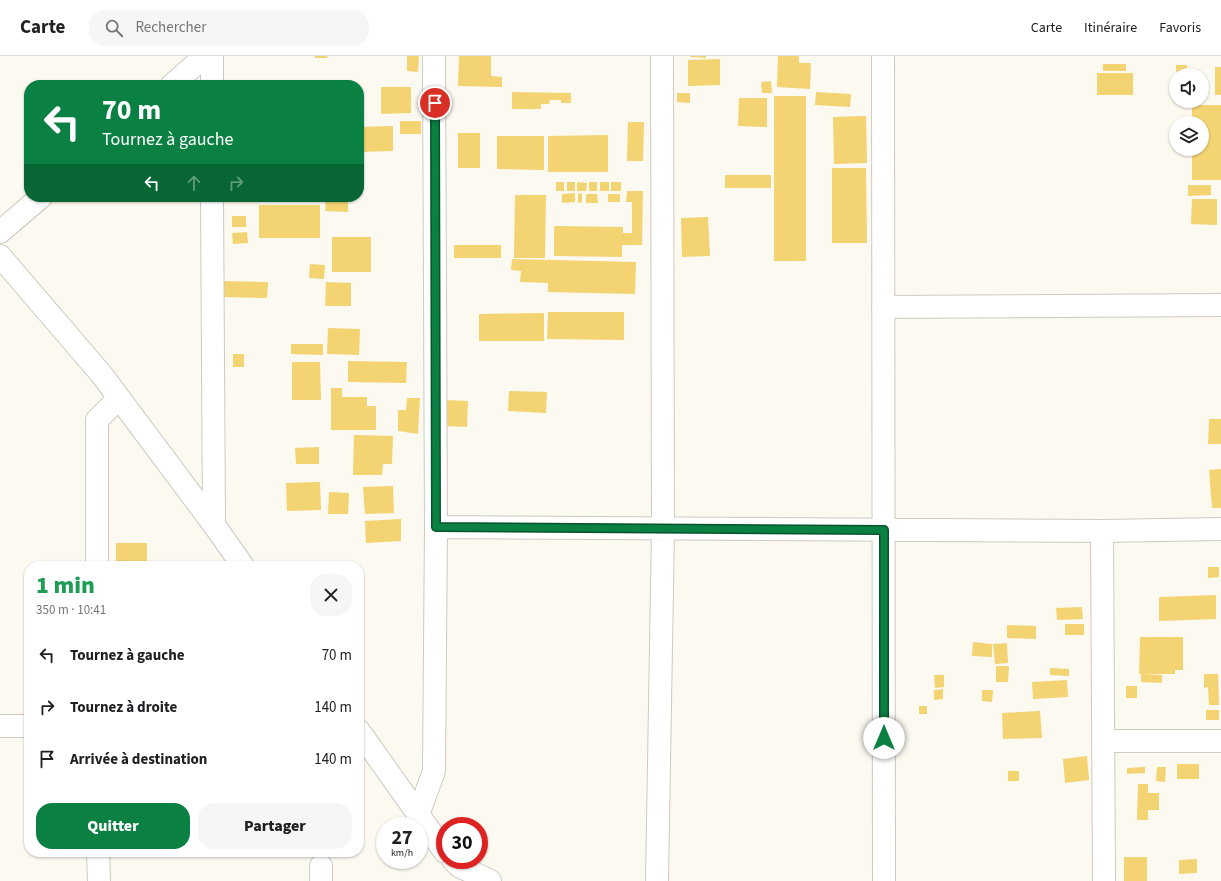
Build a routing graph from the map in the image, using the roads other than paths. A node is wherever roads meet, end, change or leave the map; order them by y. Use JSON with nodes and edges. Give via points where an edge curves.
{"nodes":[{"id":1,"x":205,"y":56,"type":"edge"},
{"id":2,"x":212,"y":56,"type":"edge"},
{"id":3,"x":434,"y":56,"type":"edge"},
{"id":4,"x":662,"y":56,"type":"edge"},
{"id":5,"x":883,"y":56,"type":"edge"},
{"id":6,"x":178,"y":80,"type":"edge"},
{"id":7,"x":212,"y":80,"type":"edge"},
{"id":8,"x":34,"y":202,"type":"edge"},
{"id":9,"x":212,"y":202,"type":"edge"},
{"id":10,"x":0,"y":232,"type":"edge"},
{"id":11,"x":0,"y":256,"type":"edge"},
{"id":12,"x":1221,"y":305,"type":"edge"},
{"id":13,"x":883,"y":307,"type":"junction"},
{"id":14,"x":119,"y":398,"type":"junction"},
{"id":15,"x":214,"y":524,"type":"junction"},
{"id":16,"x":436,"y":527,"type":"junction"},
{"id":17,"x":663,"y":529,"type":"junction"},
{"id":18,"x":1221,"y":529,"type":"edge"},
{"id":19,"x":884,"y":530,"type":"junction"},
{"id":20,"x":1102,"y":531,"type":"junction"},
{"id":21,"x":97,"y":561,"type":"edge"},
{"id":22,"x":240,"y":561,"type":"edge"},
{"id":23,"x":0,"y":726,"type":"edge"},
{"id":24,"x":24,"y":726,"type":"edge"},
{"id":25,"x":364,"y":738,"type":"edge"},
{"id":26,"x":1104,"y":741,"type":"junction"},
{"id":27,"x":1221,"y":741,"type":"edge"},
{"id":28,"x":418,"y":814,"type":"junction"},
{"id":29,"x":436,"y":839,"type":"edge"},
{"id":30,"x":98,"y":857,"type":"edge"},
{"id":31,"x":465,"y":869,"type":"edge"},
{"id":32,"x":98,"y":881,"type":"edge"},
{"id":33,"x":490,"y":881,"type":"edge"},
{"id":34,"x":657,"y":881,"type":"edge"},
{"id":35,"x":884,"y":881,"type":"edge"},
{"id":36,"x":1104,"y":881,"type":"edge"}],
"edges":[{"from":1,"to":6,"type":"street"},
{"from":2,"to":7,"type":"street"},
{"from":3,"to":16,"type":"street"},
{"from":4,"to":17,"type":"street"},
{"from":5,"to":13,"type":"street"},
{"from":8,"to":10,"type":"street"},
{"from":9,"to":15,"type":"street"},
{"from":11,"to":14,"type":"street"},
{"from":12,"to":13,"type":"street"},
{"from":13,"to":19,"type":"street"},
{"from":14,"to":15,"type":"street"},
{"from":14,"to":21,"type":"street","via":[[97,420]]},
{"from":15,"to":22,"type":"street"},
{"from":16,"to":17,"type":"street"},
{"from":16,"to":28,"type":"street","via":[[434,771]]},
{"from":17,"to":19,"type":"street"},
{"from":17,"to":34,"type":"street"},
{"from":18,"to":20,"type":"street"},
{"from":19,"to":20,"type":"street"},
{"from":19,"to":35,"type":"street"},
{"from":20,"to":26,"type":"street"},
{"from":23,"to":24,"type":"street"},
{"from":25,"to":28,"type":"street"},
{"from":26,"to":27,"type":"street"},
{"from":26,"to":36,"type":"street"},
{"from":28,"to":29,"type":"street"},
{"from":30,"to":32,"type":"street"},
{"from":31,"to":33,"type":"street"}]}
